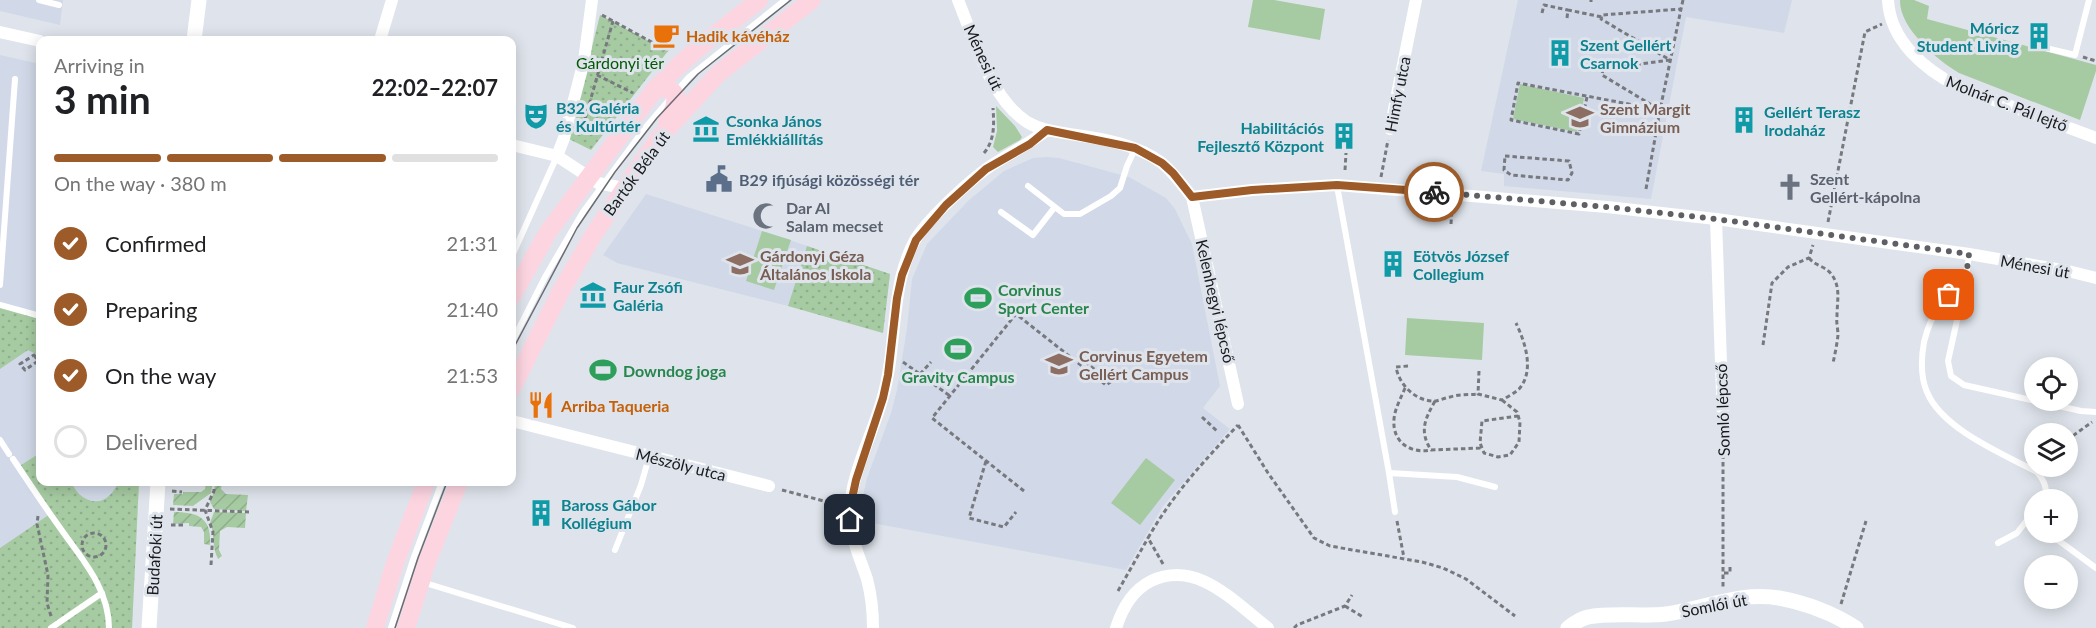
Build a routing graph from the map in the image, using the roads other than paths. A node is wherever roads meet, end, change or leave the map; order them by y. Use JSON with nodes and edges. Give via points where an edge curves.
{"nodes":[{"id":1,"x":39,"y":0,"type":"edge"},
{"id":2,"x":199,"y":0,"type":"edge"},
{"id":3,"x":392,"y":0,"type":"edge"},
{"id":4,"x":759,"y":0,"type":"edge"},
{"id":5,"x":785,"y":0,"type":"edge"},
{"id":6,"x":812,"y":0,"type":"edge"},
{"id":7,"x":958,"y":0,"type":"edge"},
{"id":8,"x":1416,"y":0,"type":"edge"},
{"id":9,"x":1888,"y":0,"type":"edge"},
{"id":10,"x":2089,"y":0,"type":"edge"},
{"id":11,"x":591,"y":4,"type":"edge"},
{"id":12,"x":59,"y":5,"type":"dead end"},
{"id":13,"x":0,"y":32,"type":"edge"},
{"id":14,"x":194,"y":36,"type":"edge"},
{"id":15,"x":381,"y":36,"type":"edge"},
{"id":16,"x":36,"y":40,"type":"edge"},
{"id":17,"x":2037,"y":46,"type":"dead end"},
{"id":18,"x":15,"y":79,"type":"dead end"},
{"id":19,"x":655,"y":89,"type":"junction"},
{"id":20,"x":674,"y":92,"type":"junction"},
{"id":21,"x":1390,"y":129,"type":"road end"},
{"id":22,"x":1047,"y":130,"type":"junction"},
{"id":23,"x":2096,"y":138,"type":"edge"},
{"id":24,"x":658,"y":139,"type":"junction"},
{"id":25,"x":516,"y":146,"type":"edge"},
{"id":26,"x":1135,"y":148,"type":"junction"},
{"id":27,"x":556,"y":156,"type":"junction"},
{"id":28,"x":0,"y":174,"type":"edge"},
{"id":29,"x":8,"y":174,"type":"junction"},
{"id":30,"x":595,"y":181,"type":"junction"},
{"id":31,"x":1337,"y":185,"type":"junction"},
{"id":32,"x":1028,"y":186,"type":"dead end"},
{"id":33,"x":623,"y":188,"type":"junction"},
{"id":34,"x":1192,"y":197,"type":"junction"},
{"id":35,"x":1054,"y":208,"type":"junction"},
{"id":36,"x":1001,"y":212,"type":"dead end"},
{"id":37,"x":1716,"y":219,"type":"junction"},
{"id":38,"x":516,"y":247,"type":"edge"},
{"id":39,"x":1969,"y":254,"type":"junction"},
{"id":40,"x":2096,"y":278,"type":"edge"},
{"id":41,"x":1965,"y":284,"type":"junction"},
{"id":42,"x":0,"y":285,"type":"edge"},
{"id":43,"x":516,"y":289,"type":"edge"},
{"id":44,"x":0,"y":305,"type":"edge"},
{"id":45,"x":36,"y":315,"type":"edge"},
{"id":46,"x":516,"y":334,"type":"edge"},
{"id":47,"x":516,"y":380,"type":"edge"},
{"id":48,"x":1238,"y":404,"type":"dead end"},
{"id":49,"x":2096,"y":412,"type":"edge"},
{"id":50,"x":1723,"y":421,"type":"road end"},
{"id":51,"x":516,"y":422,"type":"edge"},
{"id":52,"x":0,"y":440,"type":"edge"},
{"id":53,"x":649,"y":457,"type":"junction"},
{"id":54,"x":1389,"y":473,"type":"junction"},
{"id":55,"x":158,"y":486,"type":"edge"},
{"id":56,"x":424,"y":486,"type":"edge"},
{"id":57,"x":441,"y":486,"type":"edge"},
{"id":58,"x":457,"y":486,"type":"edge"},
{"id":59,"x":769,"y":486,"type":"road end"},
{"id":60,"x":1494,"y":487,"type":"dead end"},
{"id":61,"x":2045,"y":489,"type":"edge"},
{"id":62,"x":1395,"y":512,"type":"road end"},
{"id":63,"x":2024,"y":523,"type":"edge"},
{"id":64,"x":1998,"y":543,"type":"dead end"},
{"id":65,"x":2062,"y":543,"type":"edge"},
{"id":66,"x":615,"y":550,"type":"dead end"},
{"id":67,"x":2096,"y":568,"type":"edge"},
{"id":68,"x":421,"y":581,"type":"junction"},
{"id":69,"x":102,"y":593,"type":"junction"},
{"id":70,"x":53,"y":627,"type":"edge"},
{"id":71,"x":109,"y":628,"type":"edge"},
{"id":72,"x":149,"y":628,"type":"edge"},
{"id":73,"x":375,"y":628,"type":"edge"},
{"id":74,"x":391,"y":628,"type":"edge"},
{"id":75,"x":406,"y":628,"type":"edge"},
{"id":76,"x":573,"y":628,"type":"edge"},
{"id":77,"x":873,"y":628,"type":"edge"},
{"id":78,"x":1116,"y":628,"type":"edge"},
{"id":79,"x":1268,"y":628,"type":"edge"},
{"id":80,"x":1568,"y":628,"type":"edge"},
{"id":81,"x":1856,"y":628,"type":"edge"}],
"edges":[{"from":1,"to":12,"type":"lane"},
{"from":2,"to":14,"type":"street"},
{"from":3,"to":15,"type":"street"},
{"from":4,"to":19,"type":"main road","name":"Bartók Béla út","via":[[677,66]]},
{"from":5,"to":20,"type":"lane","name":"Bartók Béla út"},
{"from":6,"to":24,"type":"main road","name":"Bartók Béla út","via":[[718,74]]},
{"from":7,"to":22,"type":"street","name":"Ménesi út","via":[[996,89],[1027,122]]},
{"from":8,"to":21,"type":"street","name":"Himfy utca"},
{"from":9,"to":23,"type":"street","name":"Molnár C. Pál lejtő","via":[[1892,20],[1912,53],[1940,77]]},
{"from":10,"to":17,"type":"lane","via":[[2075,55]]},
{"from":11,"to":27,"type":"street","via":[[584,61]]},
{"from":13,"to":16,"type":"street"},
{"from":18,"to":29,"type":"lane"},
{"from":19,"to":20,"type":"main road"},
{"from":19,"to":30,"type":"main road","name":"Bartók Béla út"},
{"from":20,"to":24,"type":"main road","via":[[674,109]]},
{"from":20,"to":30,"type":"lane","name":"Bartók Béla út"},
{"from":22,"to":26,"type":"street","name":"Ménesi út"},
{"from":22,"to":77,"type":"street","via":[[986,169],[946,205],[909,254],[900,286],[883,398],[850,508],[854,544],[869,588]]},
{"from":24,"to":33,"type":"main road","name":"Bartók Béla út"},
{"from":25,"to":27,"type":"street"},
{"from":26,"to":34,"type":"street","name":"Ménesi út","via":[[1162,163]]},
{"from":26,"to":35,"type":"lane","via":[[1120,188],[1111,196],[1080,214],[1064,214]]},
{"from":27,"to":30,"type":"street"},
{"from":27,"to":38,"type":"lane"},
{"from":28,"to":29,"type":"lane"},
{"from":29,"to":42,"type":"lane"},
{"from":30,"to":33,"type":"street"},
{"from":30,"to":43,"type":"main road","name":"Bartók Béla út","via":[[548,232]]},
{"from":30,"to":46,"type":"lane","name":"Bartók Béla út"},
{"from":31,"to":34,"type":"street","name":"Ménesi út"},
{"from":31,"to":37,"type":"street","name":"Ménesi út"},
{"from":31,"to":54,"type":"lane"},
{"from":32,"to":35,"type":"lane"},
{"from":33,"to":47,"type":"main road","name":"Bartók Béla út","via":[[561,291]]},
{"from":34,"to":48,"type":"street","name":"Kelenhegyi lépcső"},
{"from":35,"to":36,"type":"lane","via":[[1033,236]]},
{"from":37,"to":39,"type":"street","name":"Ménesi út"},
{"from":37,"to":50,"type":"street","name":"Somló lépcső"},
{"from":39,"to":40,"type":"street","name":"Ménesi út"},
{"from":39,"to":41,"type":"lane"},
{"from":41,"to":49,"type":"lane","via":[[1948,361],[1951,376],[1964,385]]},
{"from":41,"to":61,"type":"lane","via":[[1937,308],[1927,329],[1921,366],[1927,392],[1963,430],[2037,472]]},
{"from":44,"to":45,"type":"lane"},
{"from":51,"to":53,"type":"street","name":"Mészöly utca"},
{"from":52,"to":69,"type":"lane","via":[[91,569]]},
{"from":53,"to":59,"type":"street","name":"Mészöly utca"},
{"from":53,"to":66,"type":"lane"},
{"from":54,"to":60,"type":"lane","via":[[1457,477]]},
{"from":54,"to":62,"type":"lane"},
{"from":55,"to":72,"type":"street","name":"Budafoki út"},
{"from":56,"to":73,"type":"main road"},
{"from":57,"to":74,"type":"lane"},
{"from":58,"to":68,"type":"main road"},
{"from":63,"to":64,"type":"lane"},
{"from":65,"to":67,"type":"lane"},
{"from":68,"to":75,"type":"main road"},
{"from":68,"to":76,"type":"lane"},
{"from":69,"to":70,"type":"lane"},
{"from":69,"to":71,"type":"lane"},
{"from":78,"to":79,"type":"street","via":[[1133,595],[1165,574],[1195,576],[1216,587]]},
{"from":80,"to":81,"type":"street","name":"Somlói út","via":[[1589,617],[1666,614],[1754,597],[1779,598],[1836,616]]}]}
